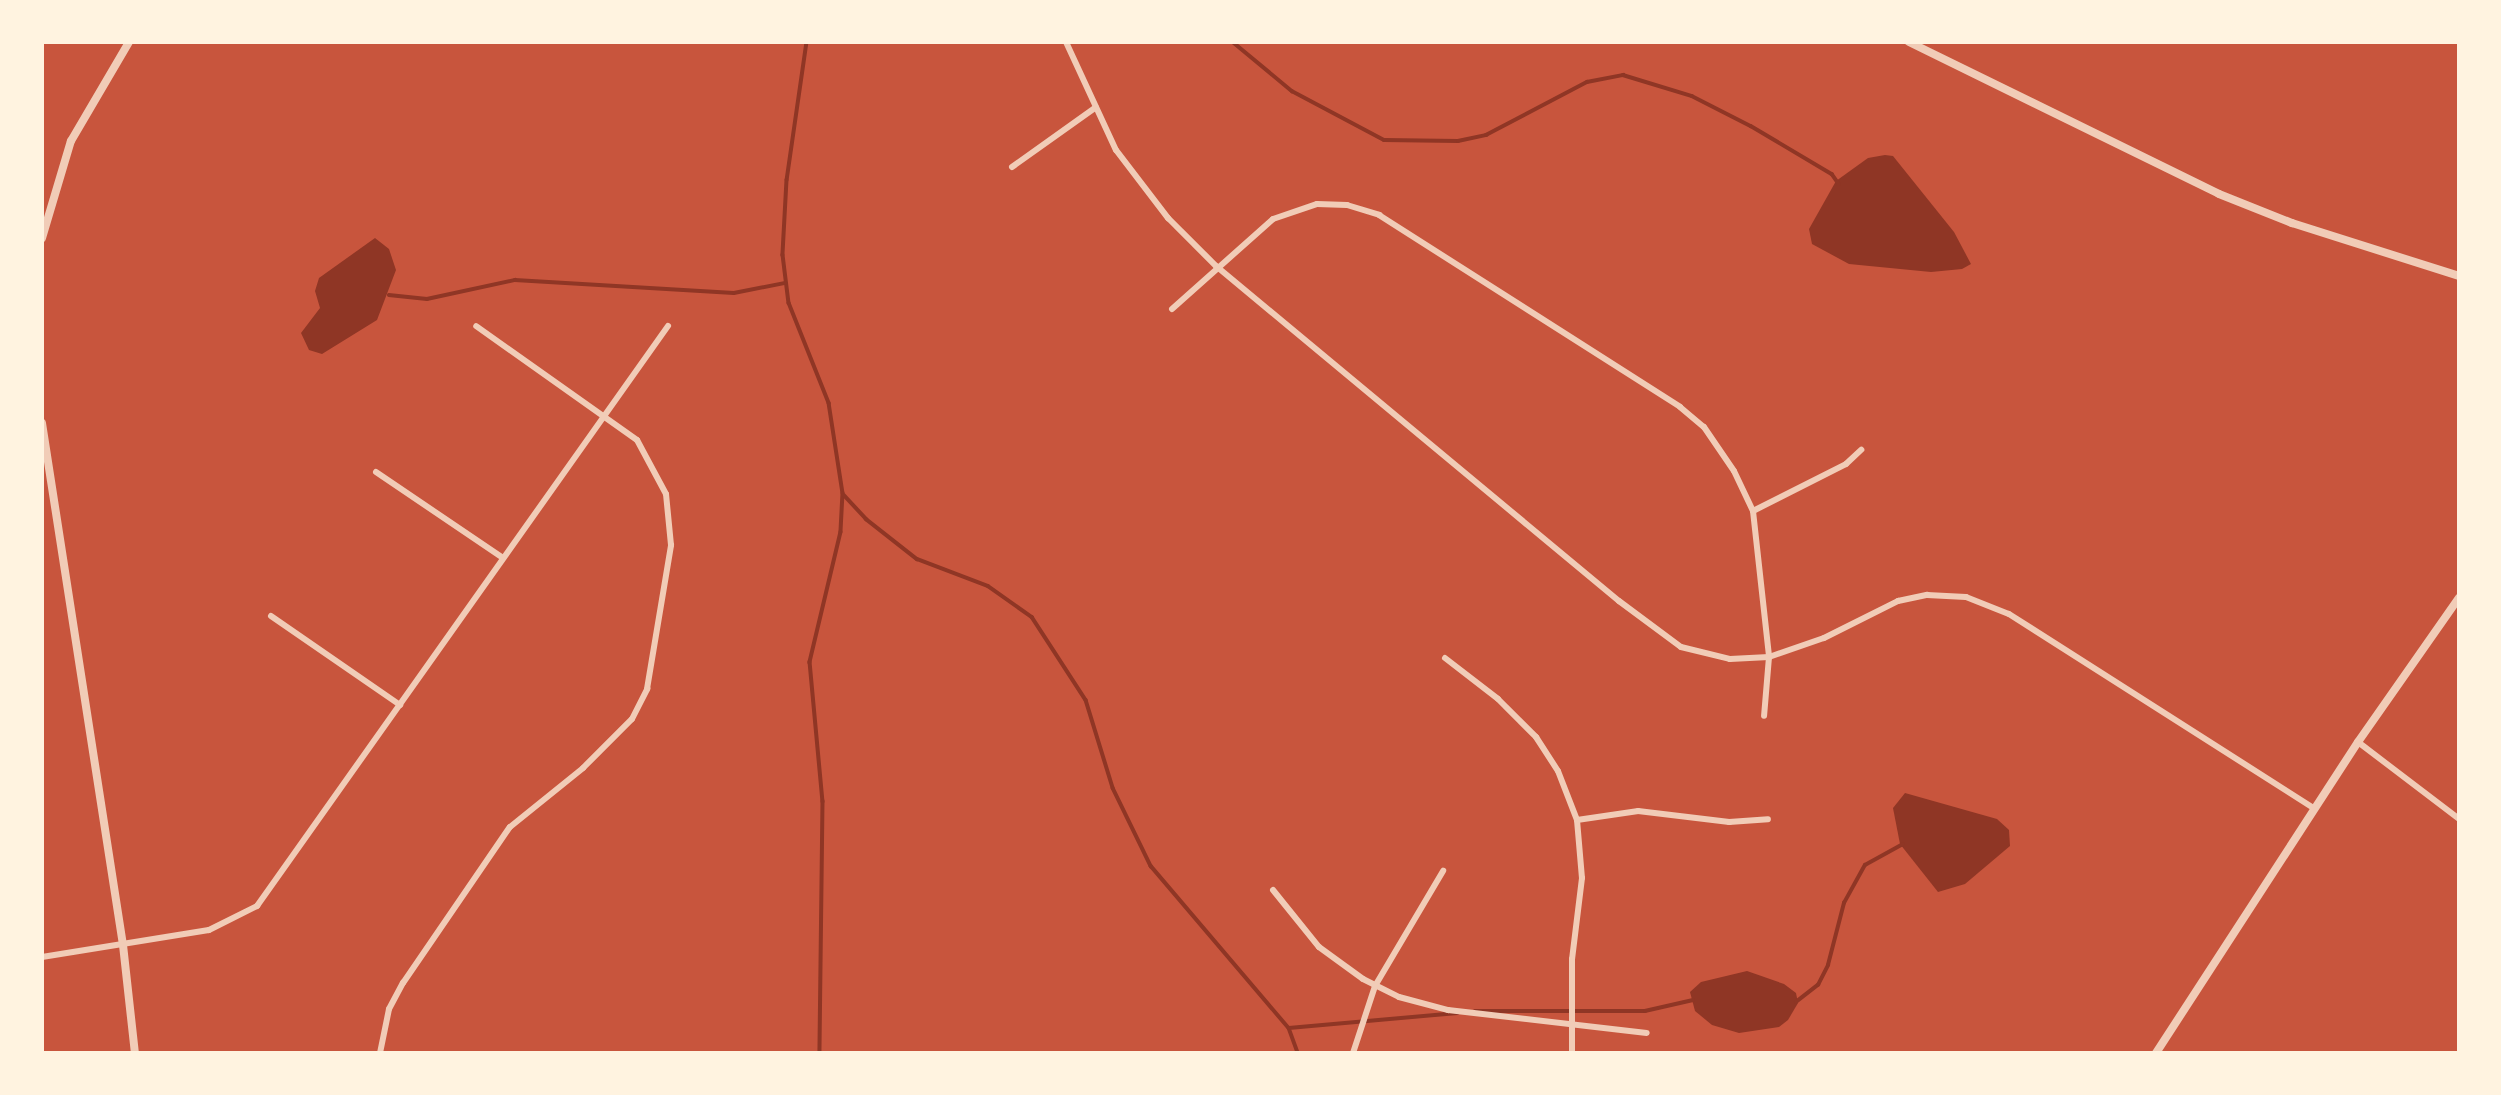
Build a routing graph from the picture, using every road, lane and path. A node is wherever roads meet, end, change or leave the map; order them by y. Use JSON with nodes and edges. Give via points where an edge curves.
{"nodes":[{"id":1,"x":128,"y":42,"type":"edge"},
{"id":2,"x":1066,"y":42,"type":"edge"},
{"id":3,"x":1909,"y":42,"type":"edge"},
{"id":4,"x":1096,"y":107,"type":"junction"},
{"id":5,"x":1012,"y":167,"type":"dead end"},
{"id":6,"x":42,"y":238,"type":"edge"},
{"id":7,"x":1216,"y":266,"type":"junction"},
{"id":8,"x":2459,"y":276,"type":"edge"},
{"id":9,"x":1172,"y":309,"type":"dead end"},
{"id":10,"x":476,"y":326,"type":"dead end"},
{"id":11,"x":668,"y":326,"type":"dead end"},
{"id":12,"x":606,"y":414,"type":"junction"},
{"id":13,"x":42,"y":423,"type":"edge"},
{"id":14,"x":1861,"y":450,"type":"dead end"},
{"id":15,"x":376,"y":472,"type":"dead end"},
{"id":16,"x":1753,"y":511,"type":"junction"},
{"id":17,"x":503,"y":558,"type":"junction"},
{"id":18,"x":2459,"y":598,"type":"edge"},
{"id":19,"x":271,"y":616,"type":"dead end"},
{"id":20,"x":1769,"y":657,"type":"junction"},
{"id":21,"x":1445,"y":658,"type":"dead end"},
{"id":22,"x":400,"y":705,"type":"junction"},
{"id":23,"x":1764,"y":716,"type":"dead end"},
{"id":24,"x":2358,"y":741,"type":"junction"},
{"id":25,"x":2314,"y":808,"type":"junction"},
{"id":26,"x":1768,"y":819,"type":"dead end"},
{"id":27,"x":2459,"y":819,"type":"edge"},
{"id":28,"x":1577,"y":820,"type":"junction"},
{"id":29,"x":1443,"y":871,"type":"dead end"},
{"id":30,"x":1273,"y":890,"type":"dead end"},
{"id":31,"x":123,"y":945,"type":"junction"},
{"id":32,"x":42,"y":957,"type":"edge"},
{"id":33,"x":1376,"y":986,"type":"junction"},
{"id":34,"x":1573,"y":1027,"type":"junction"},
{"id":35,"x":1647,"y":1033,"type":"dead end"},
{"id":36,"x":135,"y":1053,"type":"edge"},
{"id":37,"x":380,"y":1053,"type":"edge"},
{"id":38,"x":1353,"y":1053,"type":"edge"},
{"id":39,"x":1572,"y":1053,"type":"edge"},
{"id":40,"x":2156,"y":1053,"type":"edge"}],
"edges":[{"from":1,"to":6,"type":"street","via":[[71,141]]},
{"from":2,"to":4,"type":"street"},
{"from":3,"to":8,"type":"street","via":[[2219,194],[2306,228]]},
{"from":4,"to":5,"type":"street"},
{"from":4,"to":7,"type":"street","via":[[1116,150],[1149,195]]},
{"from":7,"to":9,"type":"street"},
{"from":7,"to":16,"type":"street","via":[[1273,219],[1317,204],[1347,205],[1379,215],[1680,407],[1704,427],[1734,471]]},
{"from":7,"to":20,"type":"street","via":[[1619,601],[1681,647],[1730,660]]},
{"from":10,"to":12,"type":"street"},
{"from":11,"to":12,"type":"street"},
{"from":12,"to":17,"type":"street"},
{"from":12,"to":37,"type":"street","via":[[644,448],[669,504],[671,545],[647,689],[632,719],[609,744],[510,827],[403,983],[389,1009]]},
{"from":13,"to":31,"type":"street"},
{"from":14,"to":16,"type":"street","via":[[1846,464]]},
{"from":15,"to":17,"type":"street"},
{"from":16,"to":20,"type":"street"},
{"from":17,"to":22,"type":"street"},
{"from":18,"to":24,"type":"street"},
{"from":19,"to":22,"type":"street"},
{"from":20,"to":23,"type":"street"},
{"from":20,"to":25,"type":"street","via":[[1824,638],[1898,601],[1927,595],[1966,597],[2009,614]]},
{"from":21,"to":28,"type":"street","via":[[1499,699],[1536,737],[1558,771]]},
{"from":22,"to":31,"type":"street","via":[[257,906],[218,928]]},
{"from":24,"to":25,"type":"street"},
{"from":24,"to":27,"type":"street"},
{"from":25,"to":40,"type":"street"},
{"from":26,"to":28,"type":"street","via":[[1729,822],[1638,811]]},
{"from":28,"to":34,"type":"street","via":[[1583,878],[1572,959]]},
{"from":29,"to":33,"type":"street"},
{"from":30,"to":33,"type":"street","via":[[1319,947]]},
{"from":31,"to":32,"type":"street"},
{"from":31,"to":36,"type":"street"},
{"from":33,"to":34,"type":"street","via":[[1424,1005]]},
{"from":33,"to":38,"type":"street"},
{"from":34,"to":35,"type":"street"},
{"from":34,"to":39,"type":"street"}]}
